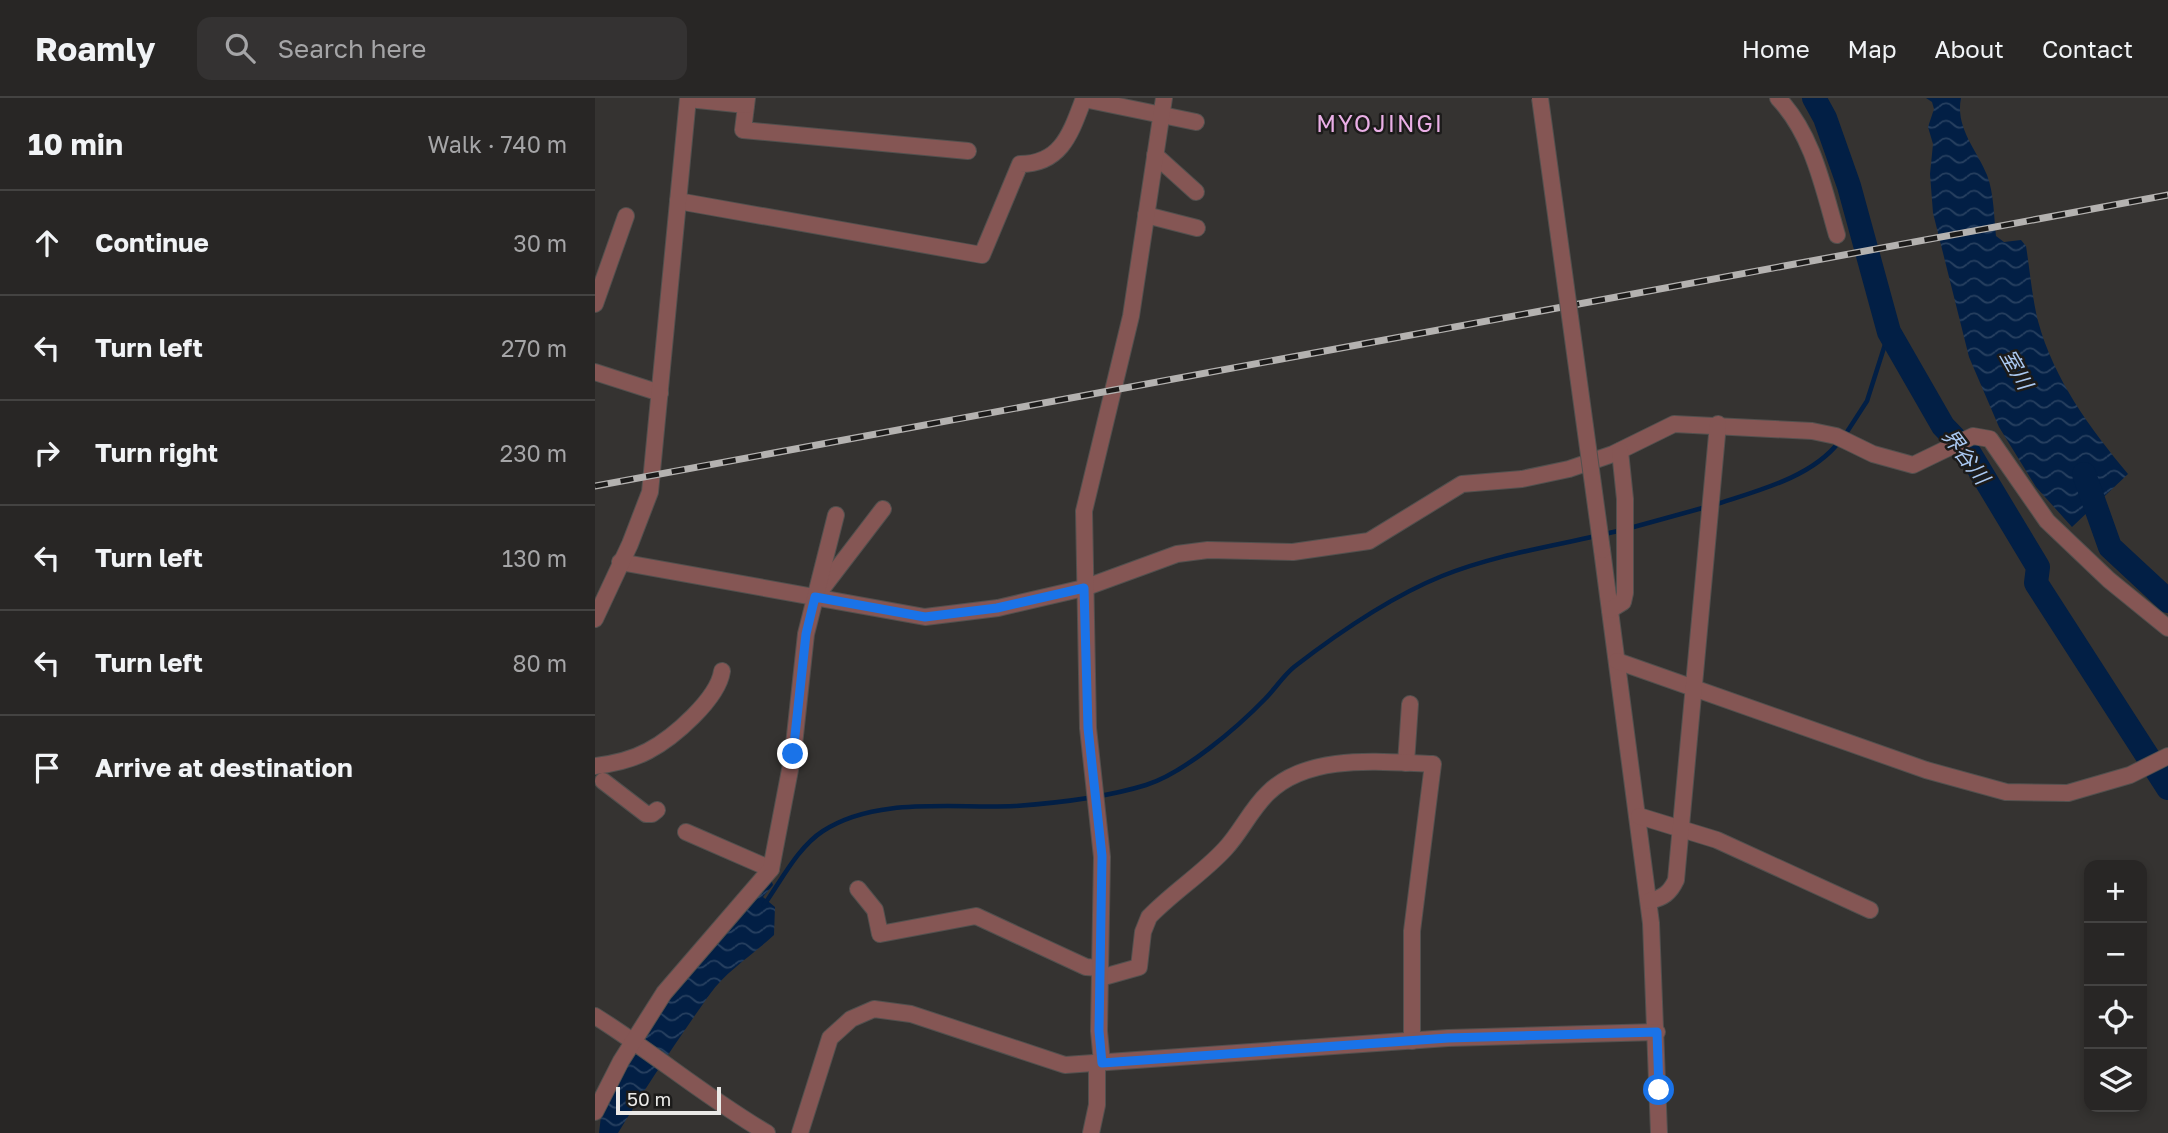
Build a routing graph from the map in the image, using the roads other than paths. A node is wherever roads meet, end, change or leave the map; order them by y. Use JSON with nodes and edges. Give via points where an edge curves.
{"nodes":[{"id":1,"x":1084,"y":98,"type":"edge"},
{"id":2,"x":1164,"y":98,"type":"edge"},
{"id":3,"x":1540,"y":98,"type":"edge"},
{"id":4,"x":1778,"y":98,"type":"edge"},
{"id":5,"x":688,"y":99,"type":"edge"},
{"id":6,"x":746,"y":101,"type":"edge"},
{"id":7,"x":1161,"y":117,"type":"junction"},
{"id":8,"x":1196,"y":122,"type":"dead end"},
{"id":9,"x":968,"y":151,"type":"dead end"},
{"id":10,"x":1155,"y":155,"type":"junction"},
{"id":11,"x":1196,"y":192,"type":"dead end"},
{"id":12,"x":678,"y":201,"type":"junction"},
{"id":13,"x":626,"y":215,"type":"dead end"},
{"id":14,"x":1146,"y":215,"type":"junction"},
{"id":15,"x":1197,"y":228,"type":"dead end"},
{"id":16,"x":1837,"y":235,"type":"dead end"},
{"id":17,"x":595,"y":304,"type":"edge"},
{"id":18,"x":596,"y":374,"type":"edge"},
{"id":19,"x":660,"y":393,"type":"junction"},
{"id":20,"x":1718,"y":424,"type":"junction"},
{"id":21,"x":1619,"y":451,"type":"junction"},
{"id":22,"x":883,"y":509,"type":"dead end"},
{"id":23,"x":836,"y":515,"type":"dead end"},
{"id":24,"x":620,"y":562,"type":"junction"},
{"id":25,"x":1084,"y":588,"type":"junction"},
{"id":26,"x":815,"y":597,"type":"junction"},
{"id":27,"x":1610,"y":610,"type":"junction"},
{"id":28,"x":595,"y":619,"type":"edge"},
{"id":29,"x":2168,"y":628,"type":"edge"},
{"id":30,"x":1617,"y":661,"type":"junction"},
{"id":31,"x":722,"y":671,"type":"dead end"},
{"id":32,"x":1693,"y":687,"type":"junction"},
{"id":33,"x":1410,"y":704,"type":"dead end"},
{"id":34,"x":2165,"y":758,"type":"edge"},
{"id":35,"x":1406,"y":763,"type":"junction"},
{"id":36,"x":599,"y":776,"type":"edge"},
{"id":37,"x":657,"y":810,"type":"dead end"},
{"id":38,"x":1639,"y":816,"type":"junction"},
{"id":39,"x":1681,"y":829,"type":"junction"},
{"id":40,"x":686,"y":832,"type":"dead end"},
{"id":41,"x":771,"y":869,"type":"junction"},
{"id":42,"x":858,"y":889,"type":"dead end"},
{"id":43,"x":1649,"y":901,"type":"junction"},
{"id":44,"x":1870,"y":910,"type":"dead end"},
{"id":45,"x":1100,"y":973,"type":"junction"},
{"id":46,"x":595,"y":1016,"type":"edge"},
{"id":47,"x":1657,"y":1032,"type":"junction"},
{"id":48,"x":1412,"y":1041,"type":"junction"},
{"id":49,"x":636,"y":1042,"type":"junction"},
{"id":50,"x":1100,"y":1063,"type":"junction"},
{"id":51,"x":595,"y":1112,"type":"edge"},
{"id":52,"x":767,"y":1133,"type":"edge"},
{"id":53,"x":800,"y":1133,"type":"edge"},
{"id":54,"x":1091,"y":1133,"type":"edge"},
{"id":55,"x":1659,"y":1133,"type":"edge"}],
"edges":[{"from":1,"to":7,"type":"street"},
{"from":1,"to":12,"type":"street","via":[[1060,150],[1038,164],[1020,164],[982,255]]},
{"from":2,"to":7,"type":"street"},
{"from":3,"to":27,"type":"street","bridge":true},
{"from":4,"to":16,"type":"street","via":[[1799,124]]},
{"from":5,"to":6,"type":"street"},
{"from":5,"to":12,"type":"street"},
{"from":6,"to":9,"type":"street","via":[[743,130]]},
{"from":7,"to":8,"type":"street"},
{"from":7,"to":10,"type":"street"},
{"from":10,"to":11,"type":"street"},
{"from":10,"to":14,"type":"street"},
{"from":12,"to":19,"type":"street"},
{"from":13,"to":17,"type":"street"},
{"from":14,"to":15,"type":"street"},
{"from":14,"to":25,"type":"street","via":[[1131,316],[1084,511]]},
{"from":18,"to":19,"type":"street"},
{"from":19,"to":24,"type":"street","via":[[650,492]]},
{"from":20,"to":21,"type":"street","via":[[1674,424]]},
{"from":20,"to":29,"type":"street","via":[[1812,431],[1842,438],[1903,464],[1923,463],[1973,436],[1990,439],[2047,522]]},
{"from":20,"to":32,"type":"street"},
{"from":21,"to":25,"type":"street","via":[[1553,473],[1462,484],[1369,541],[1293,552],[1177,554]]},
{"from":21,"to":27,"type":"street","via":[[1625,499],[1625,593],[1623,602]]},
{"from":22,"to":26,"type":"street"},
{"from":23,"to":26,"type":"street"},
{"from":24,"to":26,"type":"street"},
{"from":24,"to":28,"type":"street"},
{"from":25,"to":26,"type":"street","via":[[997,608],[925,617]]},
{"from":25,"to":45,"type":"street","via":[[1088,728],[1102,856]]},
{"from":26,"to":41,"type":"street"},
{"from":27,"to":30,"type":"street"},
{"from":30,"to":32,"type":"street"},
{"from":30,"to":38,"type":"street"},
{"from":31,"to":36,"type":"street","via":[[720,685],[703,706],[660,744]]},
{"from":32,"to":34,"type":"street","via":[[1926,770],[2006,792],[2068,793]]},
{"from":32,"to":39,"type":"street"},
{"from":33,"to":35,"type":"street"},
{"from":35,"to":45,"type":"street","via":[[1334,765],[1286,777],[1265,795],[1227,847],[1149,917],[1139,967]]},
{"from":35,"to":48,"type":"street","via":[[1433,764],[1412,931]]},
{"from":36,"to":37,"type":"street","via":[[646,814]]},
{"from":38,"to":39,"type":"street"},
{"from":38,"to":43,"type":"street"},
{"from":39,"to":43,"type":"street","via":[[1676,880],[1663,897]]},
{"from":39,"to":44,"type":"street","via":[[1734,847]]},
{"from":40,"to":41,"type":"street"},
{"from":41,"to":49,"type":"street","via":[[678,974]]},
{"from":42,"to":45,"type":"street","via":[[875,910],[880,934],[977,916]]},
{"from":43,"to":47,"type":"street"},
{"from":45,"to":50,"type":"street"},
{"from":46,"to":49,"type":"street"},
{"from":47,"to":48,"type":"street"},
{"from":47,"to":55,"type":"street"},
{"from":48,"to":50,"type":"street"},
{"from":49,"to":51,"type":"street"},
{"from":49,"to":52,"type":"street"},
{"from":50,"to":53,"type":"street","via":[[1051,1063],[911,1014],[874,1009],[851,1019],[830,1038]]},
{"from":50,"to":54,"type":"street"}]}
